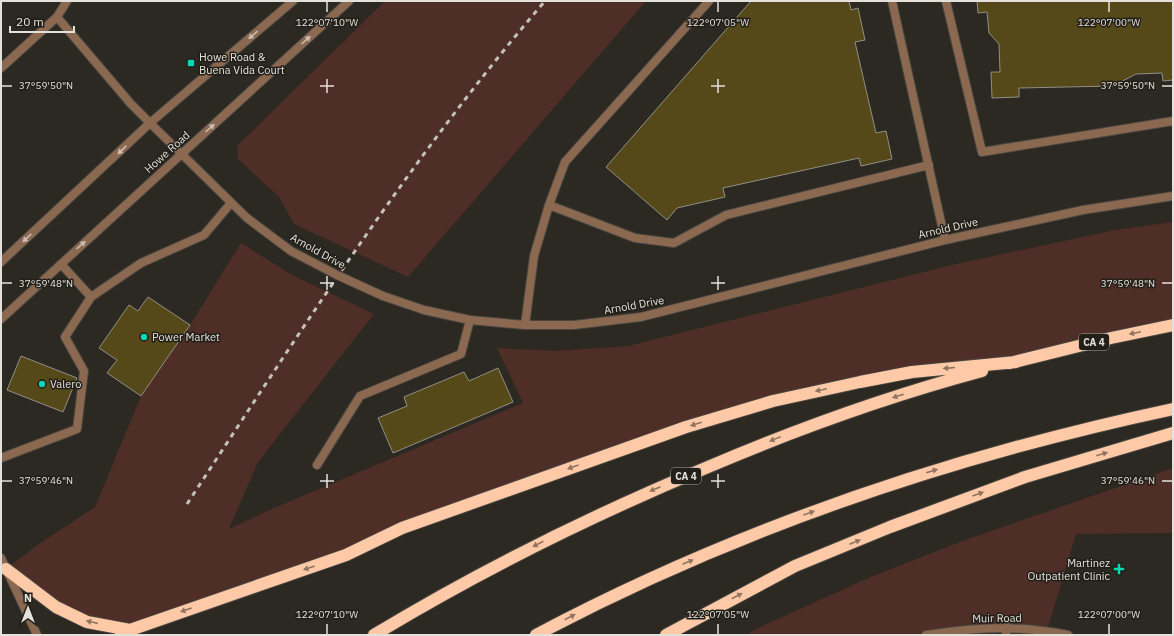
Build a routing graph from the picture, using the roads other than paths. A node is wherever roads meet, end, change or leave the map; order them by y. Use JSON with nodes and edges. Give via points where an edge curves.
{"nodes":[{"id":1,"x":67,"y":1,"type":"edge"},
{"id":2,"x":293,"y":1,"type":"edge"},
{"id":3,"x":349,"y":1,"type":"edge"},
{"id":4,"x":709,"y":1,"type":"edge"},
{"id":5,"x":892,"y":1,"type":"edge"},
{"id":6,"x":946,"y":1,"type":"edge"},
{"id":7,"x":57,"y":17,"type":"junction"},
{"id":8,"x":1,"y":68,"type":"edge"},
{"id":9,"x":1173,"y":121,"type":"edge"},
{"id":10,"x":150,"y":123,"type":"junction"},
{"id":11,"x":181,"y":154,"type":"junction"},
{"id":12,"x":930,"y":165,"type":"junction"},
{"id":13,"x":1173,"y":196,"type":"edge"},
{"id":14,"x":231,"y":203,"type":"junction"},
{"id":15,"x":549,"y":205,"type":"junction"},
{"id":16,"x":945,"y":240,"type":"junction"},
{"id":17,"x":1,"y":262,"type":"edge"},
{"id":18,"x":61,"y":264,"type":"junction"},
{"id":19,"x":90,"y":297,"type":"junction"},
{"id":20,"x":1,"y":318,"type":"edge"},
{"id":21,"x":470,"y":320,"type":"junction"},
{"id":22,"x":525,"y":325,"type":"junction"},
{"id":23,"x":1173,"y":325,"type":"edge"},
{"id":24,"x":1016,"y":362,"type":"junction"},
{"id":25,"x":1173,"y":408,"type":"edge"},
{"id":26,"x":1173,"y":433,"type":"edge"},
{"id":27,"x":1,"y":458,"type":"edge"},
{"id":28,"x":317,"y":465,"type":"dead end"},
{"id":29,"x":4,"y":563,"type":"edge"},
{"id":30,"x":1007,"y":631,"type":"edge"},
{"id":31,"x":126,"y":632,"type":"edge"},
{"id":32,"x":37,"y":635,"type":"edge"},
{"id":33,"x":374,"y":635,"type":"edge"},
{"id":34,"x":536,"y":635,"type":"edge"},
{"id":35,"x":666,"y":635,"type":"edge"},
{"id":36,"x":926,"y":635,"type":"edge"},
{"id":37,"x":1068,"y":635,"type":"edge"}],
"edges":[{"from":1,"to":7,"type":"street"},
{"from":2,"to":10,"type":"street","one_way":true},
{"from":11,"to":3,"type":"street","name":"Howe Road","one_way":true},
{"from":4,"to":15,"type":"street","via":[[565,162]]},
{"from":5,"to":12,"type":"street"},
{"from":6,"to":9,"type":"street","via":[[982,152]]},
{"from":7,"to":8,"type":"street"},
{"from":7,"to":10,"type":"street","name":"Arnold Drive"},
{"from":10,"to":11,"type":"street","name":"Arnold Drive"},
{"from":10,"to":17,"type":"street","one_way":true},
{"from":11,"to":14,"type":"street","name":"Arnold Drive"},
{"from":18,"to":11,"type":"street","name":"Howe Road","one_way":true},
{"from":12,"to":15,"type":"street","via":[[726,215],[674,243],[635,238]]},
{"from":12,"to":16,"type":"street"},
{"from":13,"to":16,"type":"street","name":"Arnold Drive","via":[[1083,210]]},
{"from":14,"to":19,"type":"street","via":[[204,235],[141,263]]},
{"from":14,"to":21,"type":"street","name":"Arnold Drive","bridge":true,"via":[[291,251],[337,275],[383,296],[424,310]]},
{"from":15,"to":22,"type":"street","via":[[534,256]]},
{"from":16,"to":22,"type":"street","name":"Arnold Drive","via":[[641,317],[574,325]]},
{"from":18,"to":19,"type":"street"},
{"from":18,"to":20,"type":"street","name":"Howe Road"},
{"from":19,"to":27,"type":"street","via":[[65,338],[84,371],[77,429]]},
{"from":21,"to":22,"type":"street","name":"Arnold Drive"},
{"from":21,"to":28,"type":"street","via":[[461,354],[360,396]]},
{"from":23,"to":24,"type":"highway","number":"CA 4","one_way":true},
{"from":24,"to":31,"type":"highway","one_way":true,"via":[[912,372],[868,380],[773,401],[686,427],[402,528],[346,555]]},
{"from":24,"to":33,"type":"highway","number":"CA 4","one_way":true,"via":[[919,389],[825,421],[643,494],[509,559]]},
{"from":34,"to":25,"type":"highway","one_way":true,"via":[[658,575],[749,536],[842,501],[1031,442]]},
{"from":35,"to":26,"type":"highway","one_way":true,"via":[[795,566],[890,527],[1024,477]]},
{"from":31,"to":29,"type":"highway","one_way":true,"via":[[87,622],[56,607]]},
{"from":29,"to":32,"type":"street"},
{"from":30,"to":36,"type":"street","name":"Muir Road","via":[[958,630]]},
{"from":30,"to":37,"type":"street","name":"Muir Road","via":[[1023,628]]}]}
